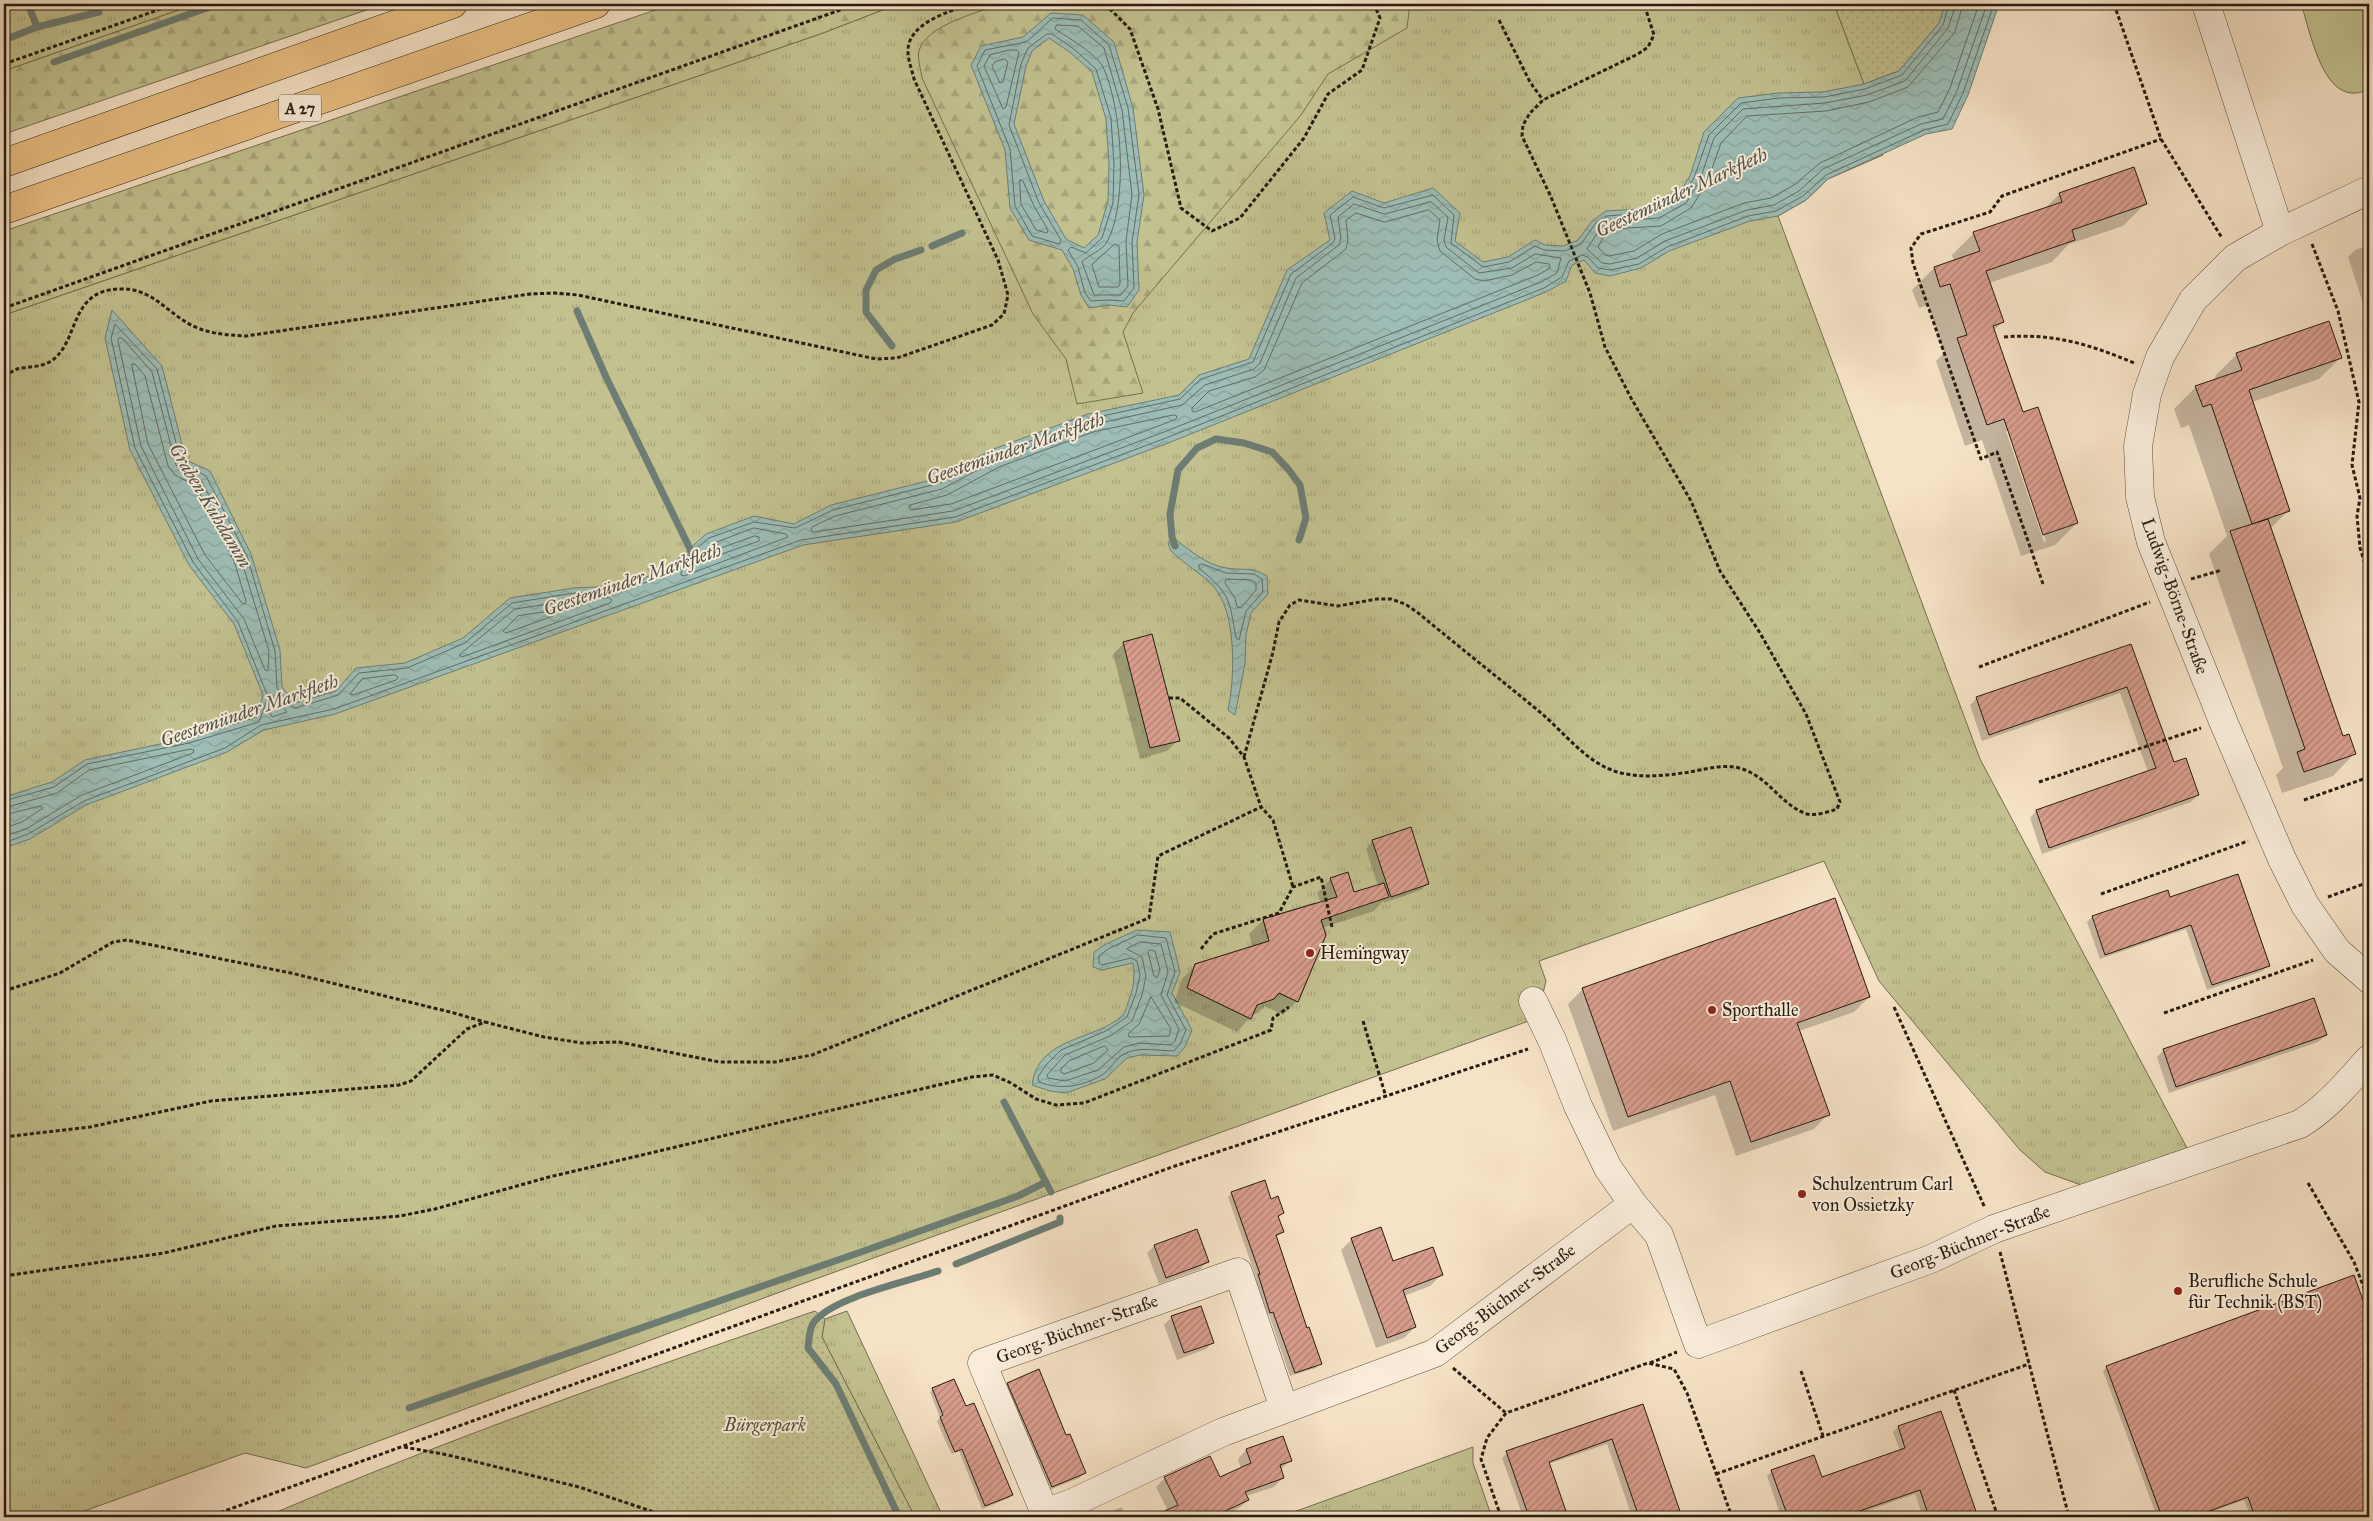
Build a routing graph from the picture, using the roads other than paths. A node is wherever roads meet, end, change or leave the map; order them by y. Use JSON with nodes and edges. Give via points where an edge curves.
{"nodes":[{"id":1,"x":453,"y":4,"type":"edge"},
{"id":2,"x":596,"y":4,"type":"edge"},
{"id":3,"x":2206,"y":4,"type":"edge"},
{"id":4,"x":4,"y":163,"type":"edge"},
{"id":5,"x":2369,"y":190,"type":"edge"},
{"id":6,"x":4,"y":210,"type":"edge"},
{"id":7,"x":2292,"y":227,"type":"junction"},
{"id":8,"x":2369,"y":979,"type":"edge"},
{"id":9,"x":1533,"y":1001,"type":"dead end"},
{"id":10,"x":2369,"y":1059,"type":"edge"},
{"id":11,"x":1632,"y":1204,"type":"junction"},
{"id":12,"x":1284,"y":1408,"type":"junction"}],
"edges":[{"from":1,"to":4,"type":"highway"},
{"from":2,"to":6,"type":"highway","number":"A 27"},
{"from":3,"to":7,"type":"street"},
{"from":5,"to":7,"type":"street","name":"Ludwig-Börne-Straße"},
{"from":7,"to":8,"type":"street","name":"Ludwig-Börne-Straße","via":[[2235,258],[2193,300],[2168,340],[2147,394],[2138,446],[2140,497],[2170,590],[2269,833],[2305,905],[2337,951]]},
{"from":9,"to":11,"type":"street","name":"Georg-Büchner-Straße","via":[[1595,1142]]},
{"from":10,"to":11,"type":"street","name":"Georg-Büchner-Straße","via":[[2334,1098],[2300,1124],[1994,1229],[1931,1259],[1698,1344],[1659,1235]]},
{"from":11,"to":12,"type":"street","name":"Georg-Büchner-Straße","via":[[1435,1353]]},
{"from":12,"to":12,"type":"street","name":"Georg-Büchner-Straße","via":[[1238,1272],[982,1363],[1045,1513],[1223,1432]]}]}
